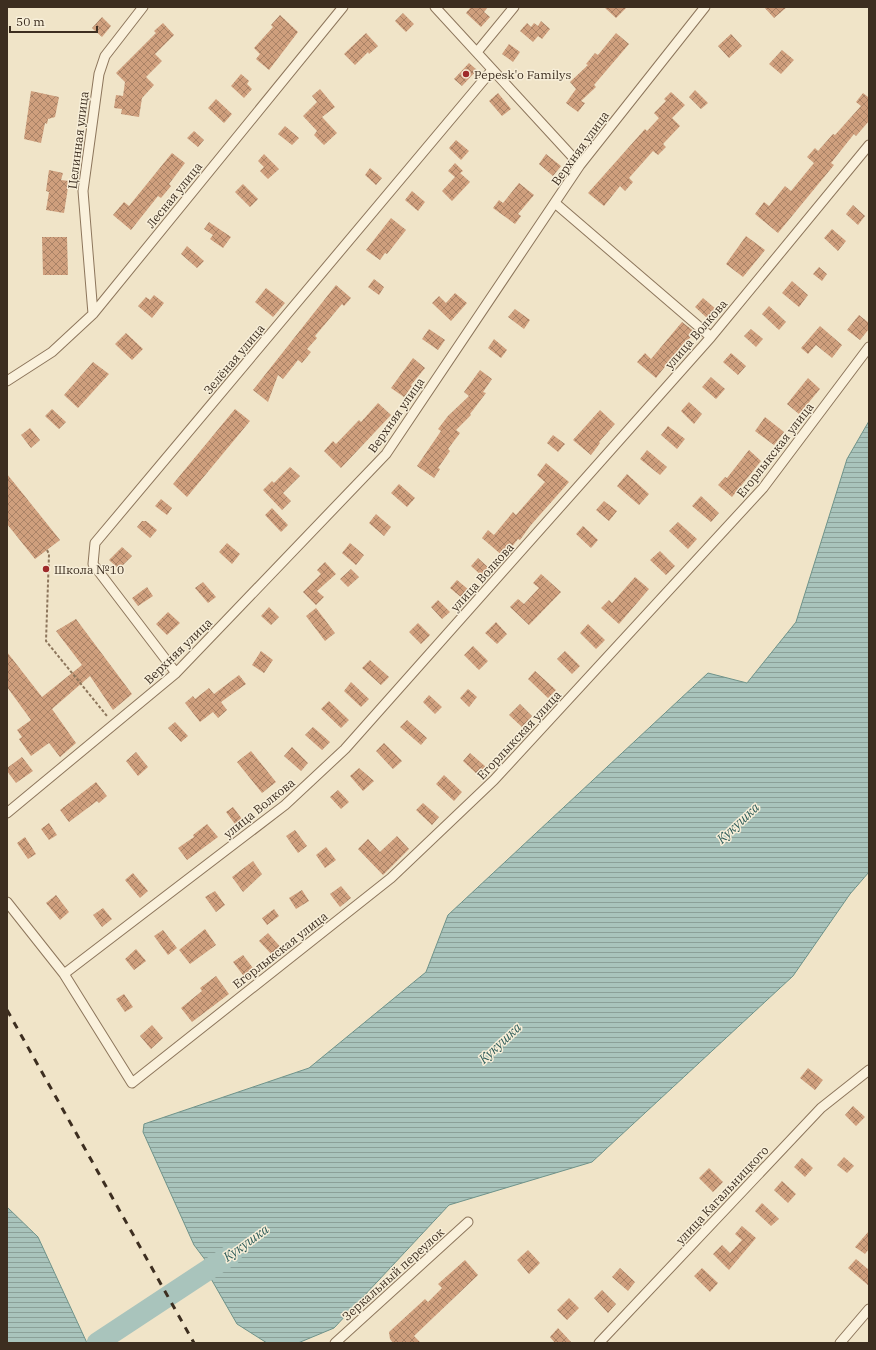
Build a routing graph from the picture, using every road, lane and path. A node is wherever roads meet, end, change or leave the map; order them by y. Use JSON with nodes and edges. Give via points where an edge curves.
{"nodes":[{"id":1,"x":143,"y":7,"type":"edge"},
{"id":2,"x":343,"y":7,"type":"edge"},
{"id":3,"x":435,"y":7,"type":"edge"},
{"id":4,"x":514,"y":7,"type":"edge"},
{"id":5,"x":705,"y":7,"type":"edge"},
{"id":6,"x":477,"y":52,"type":"junction"},
{"id":7,"x":492,"y":70,"type":"junction"},
{"id":8,"x":869,"y":145,"type":"edge"},
{"id":9,"x":580,"y":165,"type":"junction"},
{"id":10,"x":555,"y":203,"type":"junction"},
{"id":11,"x":92,"y":314,"type":"junction"},
{"id":12,"x":711,"y":337,"type":"junction"},
{"id":13,"x":869,"y":347,"type":"edge"},
{"id":14,"x":7,"y":381,"type":"edge"},
{"id":15,"x":47,"y":550,"type":"dead end"},
{"id":16,"x":176,"y":672,"type":"junction"},
{"id":17,"x":114,"y":724,"type":"junction"},
{"id":18,"x":7,"y":813,"type":"edge"},
{"id":19,"x":7,"y":902,"type":"edge"},
{"id":20,"x":64,"y":974,"type":"junction"},
{"id":21,"x":869,"y":1070,"type":"edge"},
{"id":22,"x":468,"y":1222,"type":"dead end"},
{"id":23,"x":869,"y":1309,"type":"edge"},
{"id":24,"x":335,"y":1343,"type":"edge"},
{"id":25,"x":599,"y":1343,"type":"edge"},
{"id":26,"x":840,"y":1343,"type":"edge"}],
"edges":[{"from":1,"to":11,"type":"street","name":"Целинная улица","via":[[105,56],[99,74],[83,191]]},
{"from":2,"to":11,"type":"street","name":"Лесная улица"},
{"from":3,"to":6,"type":"street"},
{"from":4,"to":6,"type":"street"},
{"from":5,"to":9,"type":"street","name":"Верхняя улица"},
{"from":6,"to":7,"type":"street"},
{"from":7,"to":9,"type":"street"},
{"from":7,"to":16,"type":"street","name":"Зелёная улица","via":[[95,544],[93,564]]},
{"from":8,"to":12,"type":"street","name":"улица Волкова"},
{"from":9,"to":10,"type":"street","name":"Верхняя улица"},
{"from":10,"to":12,"type":"street"},
{"from":10,"to":16,"type":"street","name":"Верхняя улица","via":[[386,454]]},
{"from":11,"to":14,"type":"street","name":"Лесная улица","via":[[52,352]]},
{"from":12,"to":20,"type":"street","name":"улица Волкова","via":[[345,749],[285,805]]},
{"from":13,"to":20,"type":"street","name":"Егорлыкская улица","via":[[763,488],[494,780],[391,878],[132,1083]]},
{"from":15,"to":17,"type":"path","via":[[49,554],[46,641]]},
{"from":16,"to":17,"type":"street","name":"Верхняя улица"},
{"from":17,"to":18,"type":"street","name":"Верхняя улица"},
{"from":19,"to":20,"type":"street"},
{"from":21,"to":25,"type":"street","name":"улица Кагальницкого","via":[[821,1108]]},
{"from":22,"to":24,"type":"street","name":"Зеркальный переулок"},
{"from":23,"to":26,"type":"street"}]}
